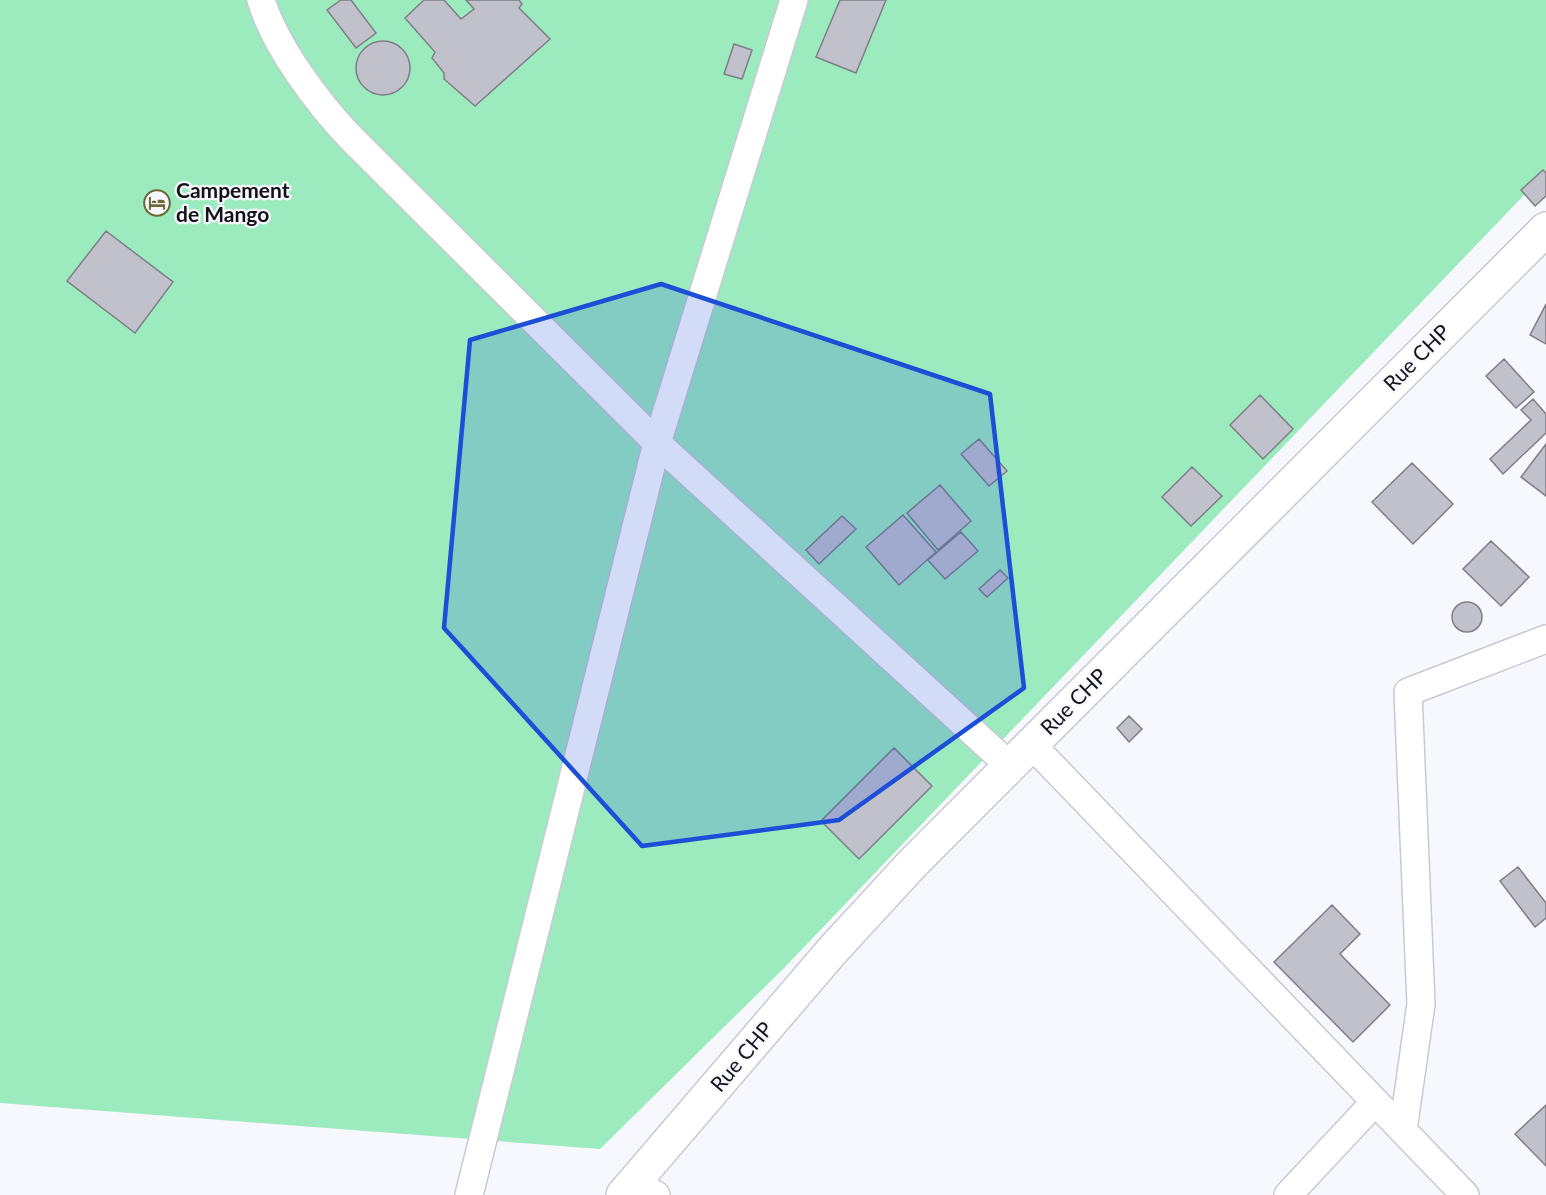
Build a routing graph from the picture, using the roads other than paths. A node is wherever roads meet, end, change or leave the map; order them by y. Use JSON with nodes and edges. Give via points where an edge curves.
{"nodes":[{"id":1,"x":261,"y":0,"type":"edge"},
{"id":2,"x":794,"y":0,"type":"edge"},
{"id":3,"x":1546,"y":229,"type":"edge"},
{"id":4,"x":657,"y":444,"type":"junction"},
{"id":5,"x":1546,"y":639,"type":"edge"},
{"id":6,"x":1020,"y":755,"type":"junction"},
{"id":7,"x":1375,"y":1102,"type":"junction"},
{"id":8,"x":1403,"y":1130,"type":"junction"},
{"id":9,"x":638,"y":1191,"type":"edge"},
{"id":10,"x":469,"y":1195,"type":"edge"},
{"id":11,"x":1288,"y":1195,"type":"edge"},
{"id":12,"x":1465,"y":1195,"type":"edge"}],
"edges":[{"from":1,"to":4,"type":"street","via":[[276,37],[327,113]]},
{"from":2,"to":4,"type":"street"},
{"from":3,"to":6,"type":"street","name":"Rue CHP"},
{"from":4,"to":6,"type":"street"},
{"from":4,"to":10,"type":"street"},
{"from":5,"to":8,"type":"street","via":[[1408,692],[1421,1004]]},
{"from":6,"to":7,"type":"street"},
{"from":6,"to":9,"type":"street","name":"Rue CHP","via":[[832,951]]},
{"from":7,"to":8,"type":"street"},
{"from":7,"to":11,"type":"street"},
{"from":8,"to":12,"type":"street"}]}
